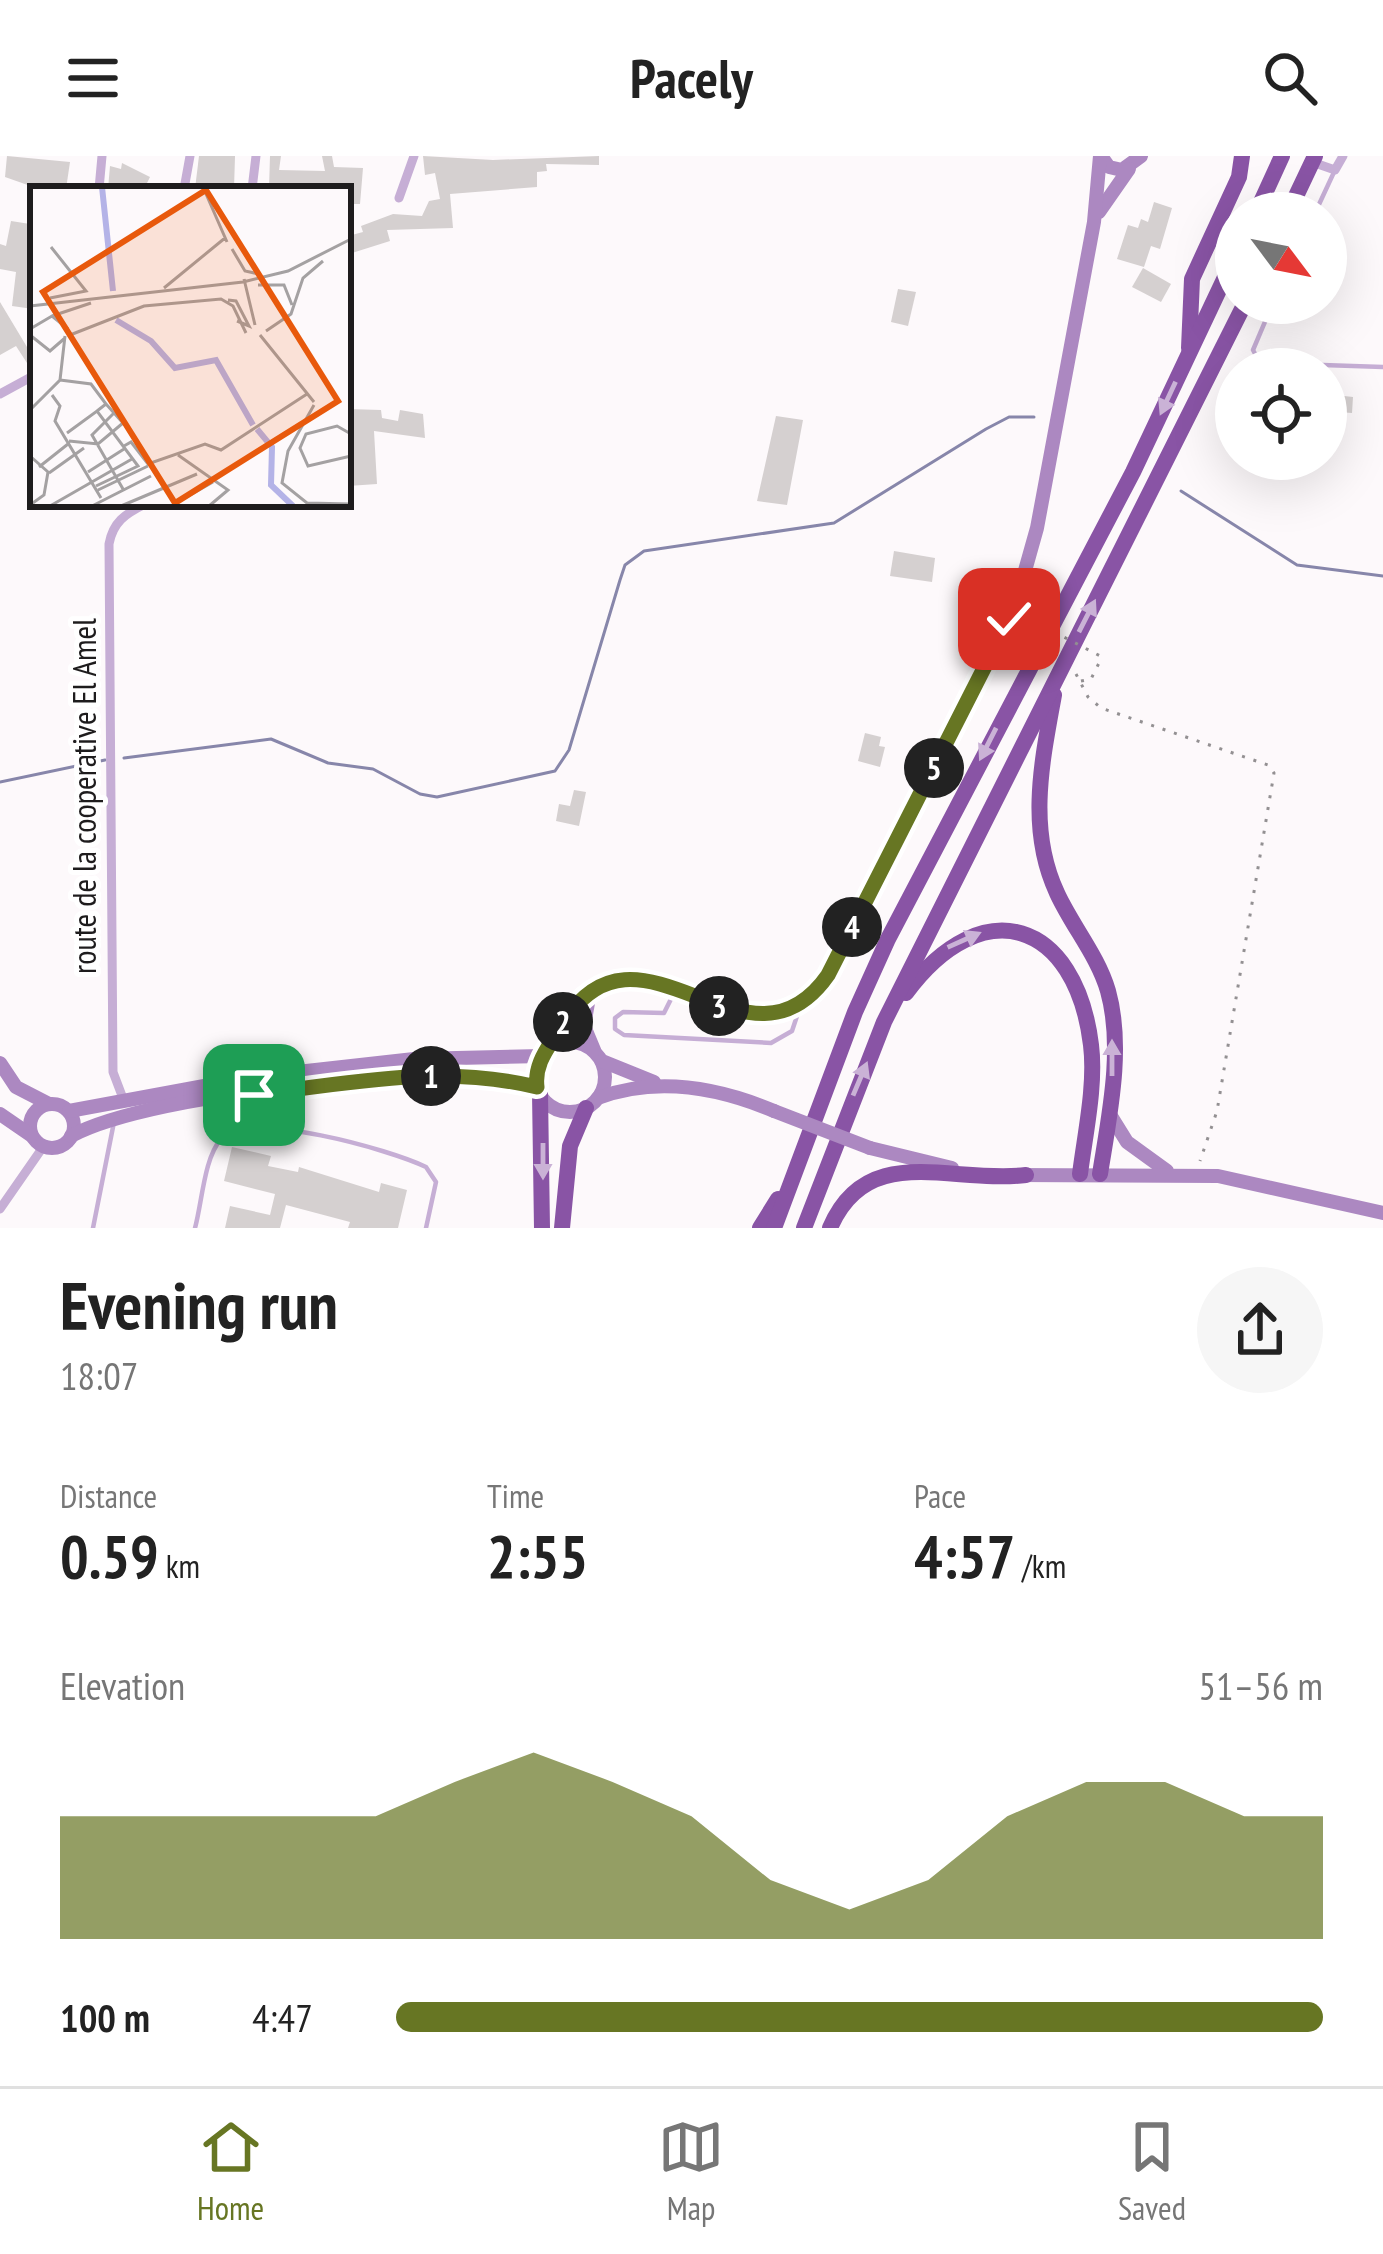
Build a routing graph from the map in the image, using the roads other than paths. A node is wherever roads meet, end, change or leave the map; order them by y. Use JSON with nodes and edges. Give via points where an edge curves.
{"nodes":[{"id":1,"x":102,"y":156,"type":"edge"},
{"id":2,"x":190,"y":156,"type":"edge"},
{"id":3,"x":256,"y":156,"type":"edge"},
{"id":4,"x":413,"y":156,"type":"edge"},
{"id":5,"x":1101,"y":156,"type":"edge"},
{"id":6,"x":1242,"y":156,"type":"edge"},
{"id":7,"x":1282,"y":156,"type":"edge"},
{"id":8,"x":1343,"y":156,"type":"edge"},
{"id":9,"x":1314,"y":159,"type":"edge"},
{"id":10,"x":1139,"y":161,"type":"edge"},
{"id":11,"x":1335,"y":170,"type":"junction"},
{"id":12,"x":99,"y":186,"type":"edge"},
{"id":13,"x":185,"y":186,"type":"edge"},
{"id":14,"x":251,"y":186,"type":"edge"},
{"id":15,"x":1266,"y":192,"type":"edge"},
{"id":16,"x":1298,"y":192,"type":"edge"},
{"id":17,"x":1325,"y":192,"type":"edge"},
{"id":18,"x":399,"y":198,"type":"dead end"},
{"id":19,"x":1094,"y":222,"type":"junction"},
{"id":20,"x":1215,"y":298,"type":"edge"},
{"id":21,"x":1234,"y":324,"type":"edge"},
{"id":22,"x":1264,"y":324,"type":"edge"},
{"id":23,"x":1189,"y":353,"type":"junction"},
{"id":24,"x":1383,"y":367,"type":"edge"},
{"id":25,"x":30,"y":378,"type":"edge"},
{"id":26,"x":0,"y":394,"type":"edge"},
{"id":27,"x":139,"y":507,"type":"edge"},
{"id":28,"x":1058,"y":672,"type":"junction"},
{"id":29,"x":675,"y":989,"type":"junction"},
{"id":30,"x":591,"y":992,"type":"junction"},
{"id":31,"x":799,"y":1004,"type":"junction"},
{"id":32,"x":884,"y":1022,"type":"junction"},
{"id":33,"x":544,"y":1055,"type":"junction"},
{"id":34,"x":598,"y":1056,"type":"junction"},
{"id":35,"x":0,"y":1063,"type":"edge"},
{"id":36,"x":665,"y":1085,"type":"junction"},
{"id":37,"x":287,"y":1090,"type":"junction"},
{"id":38,"x":538,"y":1090,"type":"junction"},
{"id":39,"x":124,"y":1101,"type":"junction"},
{"id":40,"x":592,"y":1103,"type":"junction"},
{"id":41,"x":49,"y":1104,"type":"junction"},
{"id":42,"x":68,"y":1111,"type":"junction"},
{"id":43,"x":1109,"y":1113,"type":"junction"},
{"id":44,"x":2,"y":1119,"type":"edge"},
{"id":45,"x":114,"y":1121,"type":"junction"},
{"id":46,"x":292,"y":1130,"type":"junction"},
{"id":47,"x":71,"y":1136,"type":"junction"},
{"id":48,"x":38,"y":1141,"type":"junction"},
{"id":49,"x":1084,"y":1141,"type":"junction"},
{"id":50,"x":1171,"y":1173,"type":"junction"},
{"id":51,"x":1051,"y":1174,"type":"junction"},
{"id":52,"x":1080,"y":1174,"type":"junction"},
{"id":53,"x":1100,"y":1174,"type":"junction"},
{"id":54,"x":1026,"y":1175,"type":"junction"},
{"id":55,"x":784,"y":1195,"type":"junction"},
{"id":56,"x":0,"y":1209,"type":"edge"},
{"id":57,"x":1383,"y":1213,"type":"edge"},
{"id":58,"x":93,"y":1228,"type":"edge"},
{"id":59,"x":195,"y":1228,"type":"edge"},
{"id":60,"x":426,"y":1228,"type":"edge"},
{"id":61,"x":542,"y":1228,"type":"edge"},
{"id":62,"x":562,"y":1228,"type":"edge"},
{"id":63,"x":760,"y":1228,"type":"edge"},
{"id":64,"x":774,"y":1228,"type":"edge"},
{"id":65,"x":804,"y":1228,"type":"edge"},
{"id":66,"x":830,"y":1228,"type":"edge"}],
"edges":[{"from":1,"to":12,"type":"street"},
{"from":2,"to":13,"type":"street"},
{"from":3,"to":14,"type":"street"},
{"from":4,"to":18,"type":"street"},
{"from":5,"to":10,"type":"main road","via":[[1108,166]]},
{"from":5,"to":19,"type":"main road"},
{"from":6,"to":23,"type":"highway","via":[[1192,279]]},
{"from":7,"to":15,"type":"highway"},
{"from":8,"to":11,"type":"street"},
{"from":9,"to":11,"type":"street"},
{"from":9,"to":16,"type":"highway"},
{"from":10,"to":19,"type":"main road"},
{"from":11,"to":17,"type":"lane"},
{"from":19,"to":31,"type":"main road","via":[[1037,528],[1014,606],[828,975]]},
{"from":20,"to":23,"type":"highway"},
{"from":28,"to":21,"type":"highway","one_way":true},
{"from":22,"to":24,"type":"lane","via":[[1253,350],[1260,363]]},
{"from":23,"to":55,"type":"highway","one_way":true,"via":[[888,939]]},
{"from":25,"to":26,"type":"street"},
{"from":27,"to":39,"type":"street","name":"route de la cooperative El Amel","via":[[124,514],[109,544],[113,1072]]},
{"from":28,"to":32,"type":"highway"},
{"from":43,"to":28,"type":"highway","one_way":true,"via":[[1109,994],[1057,893],[1040,835],[1041,765]]},
{"from":29,"to":30,"type":"main road","via":[[627,976]]},
{"from":29,"to":31,"type":"main road","via":[[747,1014]]},
{"from":29,"to":31,"type":"lane","via":[[664,1013],[620,1013],[617,1032],[771,1043],[792,1031]]},
{"from":30,"to":33,"type":"main road"},
{"from":30,"to":34,"type":"main road","via":[[584,1018]]},
{"from":32,"to":49,"type":"highway","one_way":true,"via":[[926,966],[968,934],[1016,932],[1036,941],[1074,981],[1083,1009],[1092,1048]]},
{"from":65,"to":32,"type":"highway","one_way":true},
{"from":33,"to":34,"type":"main road","via":[[569,1042]]},
{"from":33,"to":38,"type":"main road"},
{"from":33,"to":39,"type":"main road","via":[[392,1061]]},
{"from":34,"to":36,"type":"main road"},
{"from":34,"to":40,"type":"main road","via":[[605,1080]]},
{"from":35,"to":41,"type":"main road","via":[[16,1087]]},
{"from":36,"to":40,"type":"main road"},
{"from":36,"to":54,"type":"main road","bridge":true,"via":[[722,1094],[870,1148]]},
{"from":37,"to":38,"type":"main road","via":[[437,1076]]},
{"from":37,"to":45,"type":"main road"},
{"from":37,"to":46,"type":"lane"},
{"from":38,"to":40,"type":"main road","via":[[556,1108]]},
{"from":38,"to":61,"type":"highway","one_way":true},
{"from":39,"to":42,"type":"main road"},
{"from":40,"to":62,"type":"highway","via":[[570,1146]]},
{"from":41,"to":42,"type":"main road"},
{"from":41,"to":48,"type":"main road","via":[[32,1115]]},
{"from":42,"to":47,"type":"main road"},
{"from":43,"to":50,"type":"main road","via":[[1138,1154]]},
{"from":43,"to":53,"type":"highway"},
{"from":44,"to":48,"type":"main road"},
{"from":45,"to":47,"type":"main road"},
{"from":45,"to":58,"type":"lane"},
{"from":46,"to":59,"type":"lane","via":[[249,1124],[220,1140]]},
{"from":46,"to":60,"type":"lane","via":[[426,1167],[436,1183]]},
{"from":47,"to":48,"type":"main road","via":[[59,1147]]},
{"from":48,"to":56,"type":"street"},
{"from":49,"to":51,"type":"main road","via":[[1072,1162]]},
{"from":49,"to":52,"type":"highway"},
{"from":50,"to":53,"type":"main road"},
{"from":50,"to":57,"type":"main road","via":[[1274,1185]]},
{"from":51,"to":52,"type":"main road"},
{"from":51,"to":54,"type":"main road"},
{"from":52,"to":53,"type":"main road"},
{"from":54,"to":66,"type":"highway","via":[[884,1173],[850,1193]]},
{"from":55,"to":63,"type":"highway"},
{"from":55,"to":64,"type":"highway"}]}
